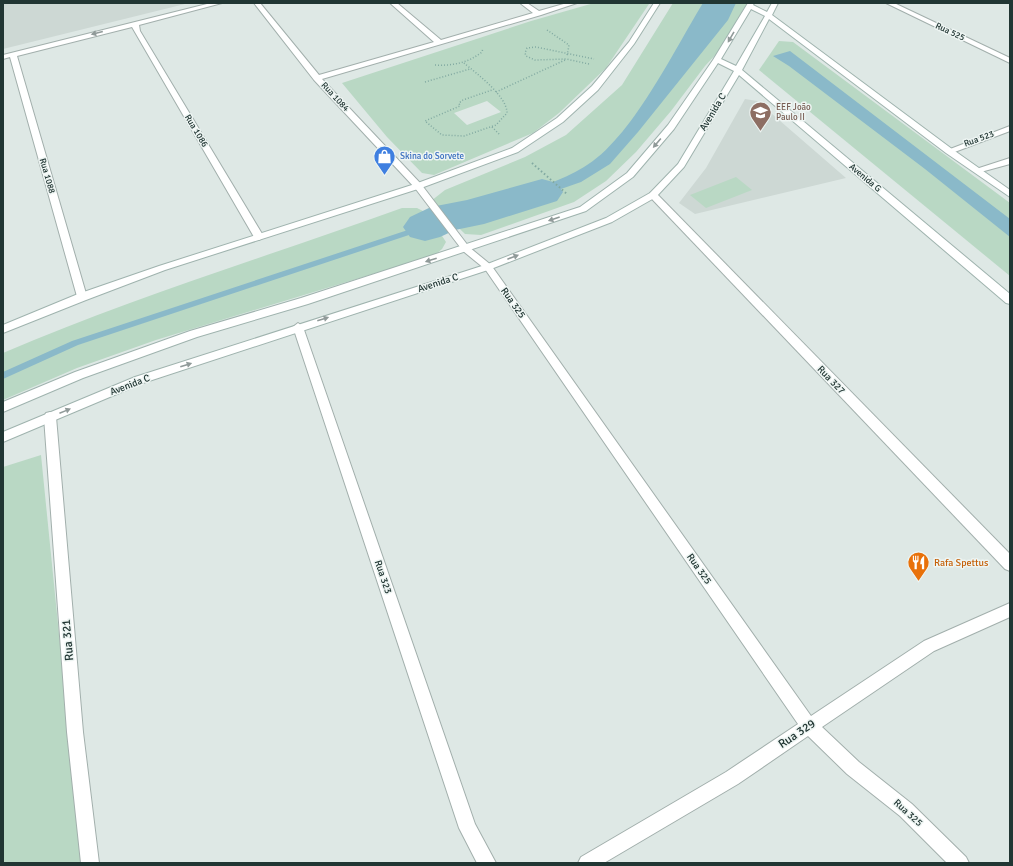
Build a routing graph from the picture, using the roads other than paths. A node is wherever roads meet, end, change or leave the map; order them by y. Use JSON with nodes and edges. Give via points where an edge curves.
{"nodes":[{"id":1,"x":219,"y":3,"type":"edge"},
{"id":2,"x":257,"y":3,"type":"edge"},
{"id":3,"x":393,"y":3,"type":"edge"},
{"id":4,"x":523,"y":3,"type":"edge"},
{"id":5,"x":574,"y":3,"type":"edge"},
{"id":6,"x":657,"y":3,"type":"edge"},
{"id":7,"x":775,"y":3,"type":"edge"},
{"id":8,"x":889,"y":3,"type":"edge"},
{"id":9,"x":750,"y":4,"type":"edge"},
{"id":10,"x":539,"y":14,"type":"junction"},
{"id":11,"x":768,"y":15,"type":"junction"},
{"id":12,"x":136,"y":27,"type":"junction"},
{"id":13,"x":438,"y":42,"type":"junction"},
{"id":14,"x":3,"y":57,"type":"edge"},
{"id":15,"x":14,"y":58,"type":"junction"},
{"id":16,"x":718,"y":60,"type":"junction"},
{"id":17,"x":1010,"y":60,"type":"edge"},
{"id":18,"x":3,"y":64,"type":"edge"},
{"id":19,"x":738,"y":70,"type":"junction"},
{"id":20,"x":317,"y":78,"type":"junction"},
{"id":21,"x":1010,"y":128,"type":"edge"},
{"id":22,"x":949,"y":151,"type":"junction"},
{"id":23,"x":1010,"y":161,"type":"edge"},
{"id":24,"x":977,"y":170,"type":"junction"},
{"id":25,"x":418,"y":186,"type":"junction"},
{"id":26,"x":1010,"y":194,"type":"edge"},
{"id":27,"x":652,"y":195,"type":"junction"},
{"id":28,"x":446,"y":225,"type":"joint"},
{"id":29,"x":259,"y":237,"type":"junction"},
{"id":30,"x":466,"y":249,"type":"junction"},
{"id":31,"x":488,"y":267,"type":"junction"},
{"id":32,"x":82,"y":297,"type":"junction"},
{"id":33,"x":1010,"y":300,"type":"edge"},
{"id":34,"x":298,"y":327,"type":"junction"},
{"id":35,"x":3,"y":329,"type":"edge"},
{"id":36,"x":3,"y":407,"type":"edge"},
{"id":37,"x":50,"y":417,"type":"junction"},
{"id":38,"x":3,"y":437,"type":"edge"},
{"id":39,"x":1010,"y":564,"type":"edge"},
{"id":40,"x":1010,"y":610,"type":"edge"},
{"id":41,"x":809,"y":726,"type":"junction"},
{"id":42,"x":90,"y":863,"type":"edge"},
{"id":43,"x":487,"y":863,"type":"edge"},
{"id":44,"x":587,"y":863,"type":"edge"},
{"id":45,"x":960,"y":863,"type":"edge"}],
"edges":[{"from":1,"to":12,"type":"street"},
{"from":2,"to":20,"type":"street","name":"Rua 1084"},
{"from":3,"to":13,"type":"street"},
{"from":4,"to":10,"type":"street"},
{"from":5,"to":10,"type":"street"},
{"from":6,"to":25,"type":"street","via":[[632,43],[595,88],[560,120],[515,150]]},
{"from":7,"to":11,"type":"street","name":"Avenida C"},
{"from":8,"to":17,"type":"street","name":"Rua 525"},
{"from":9,"to":11,"type":"street"},
{"from":9,"to":16,"type":"street","one_way":true},
{"from":10,"to":13,"type":"street"},
{"from":11,"to":19,"type":"street","name":"Avenida C"},
{"from":11,"to":22,"type":"street"},
{"from":12,"to":15,"type":"street"},
{"from":12,"to":29,"type":"street","name":"Rua 1086"},
{"from":13,"to":20,"type":"street"},
{"from":14,"to":15,"type":"street"},
{"from":15,"to":18,"type":"street"},
{"from":15,"to":32,"type":"street","name":"Rua 1088"},
{"from":16,"to":19,"type":"street","name":"Avenida G"},
{"from":16,"to":30,"type":"street","one_way":true,"via":[[671,127],[630,175],[583,209]]},
{"from":19,"to":27,"type":"street","name":"Avenida C","via":[[681,165]]},
{"from":19,"to":33,"type":"street","name":"Avenida G"},
{"from":20,"to":25,"type":"street","name":"Rua 1084"},
{"from":21,"to":22,"type":"street","name":"Rua 523"},
{"from":22,"to":24,"type":"street"},
{"from":23,"to":24,"type":"street"},
{"from":24,"to":26,"type":"street"},
{"from":25,"to":28,"type":"street","name":"Rua 1084"},
{"from":25,"to":29,"type":"street"},
{"from":31,"to":27,"type":"street","name":"Avenida C","one_way":true,"via":[[609,220]]},
{"from":27,"to":39,"type":"street","name":"Rua 327"},
{"from":28,"to":30,"type":"street","name":"Rua 325"},
{"from":29,"to":32,"type":"street"},
{"from":30,"to":31,"type":"street","name":"Rua 325"},
{"from":30,"to":36,"type":"street","one_way":true,"via":[[194,334],[79,375]]},
{"from":34,"to":31,"type":"street","name":"Avenida C","one_way":true},
{"from":31,"to":41,"type":"street","name":"Rua 325"},
{"from":32,"to":35,"type":"street"},
{"from":37,"to":34,"type":"street","name":"Avenida C","one_way":true,"via":[[139,380]]},
{"from":34,"to":43,"type":"street","name":"Rua 323","via":[[468,828]]},
{"from":37,"to":38,"type":"street","name":"Avenida C"},
{"from":37,"to":42,"type":"street","name":"Rua 321","via":[[75,732]]},
{"from":40,"to":41,"type":"street","name":"Rua 329","via":[[929,646]]},
{"from":41,"to":44,"type":"street","name":"Rua 329","via":[[732,778]]},
{"from":41,"to":45,"type":"street","name":"Rua 325","via":[[853,768],[906,810]]}]}
